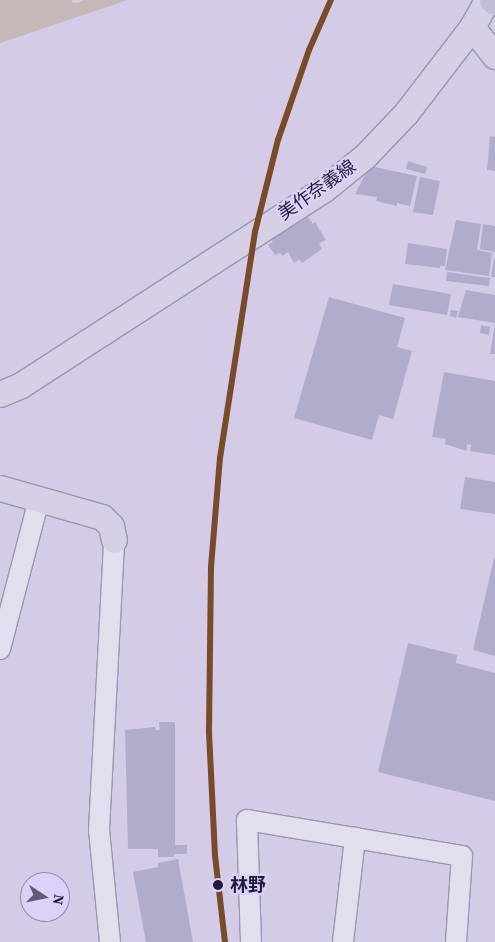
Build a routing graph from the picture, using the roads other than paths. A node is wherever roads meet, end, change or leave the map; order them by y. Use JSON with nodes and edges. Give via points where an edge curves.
{"nodes":[{"id":1,"x":487,"y":0,"type":"edge"},
{"id":2,"x":472,"y":27,"type":"junction"},
{"id":3,"x":495,"y":56,"type":"edge"},
{"id":4,"x":0,"y":394,"type":"edge"},
{"id":5,"x":0,"y":488,"type":"edge"},
{"id":6,"x":39,"y":499,"type":"junction"},
{"id":7,"x":114,"y":540,"type":"joint"},
{"id":8,"x":0,"y":649,"type":"edge"},
{"id":9,"x":355,"y":838,"type":"junction"},
{"id":10,"x":110,"y":942,"type":"edge"},
{"id":11,"x":251,"y":942,"type":"edge"},
{"id":12,"x":343,"y":942,"type":"edge"},
{"id":13,"x":456,"y":942,"type":"edge"}],
"edges":[{"from":1,"to":2,"type":"main road","name":"美作奈義線"},
{"from":2,"to":3,"type":"main road"},
{"from":2,"to":4,"type":"main road","name":"美作奈義線","via":[[406,113],[365,156],[322,190],[20,385]]},
{"from":5,"to":6,"type":"main road"},
{"from":6,"to":7,"type":"main road","via":[[102,517],[111,526]]},
{"from":6,"to":8,"type":"street"},
{"from":7,"to":10,"type":"street","via":[[99,830]]},
{"from":9,"to":11,"type":"street","via":[[247,820]]},
{"from":9,"to":12,"type":"street"},
{"from":9,"to":13,"type":"street","via":[[462,856]]}]}
